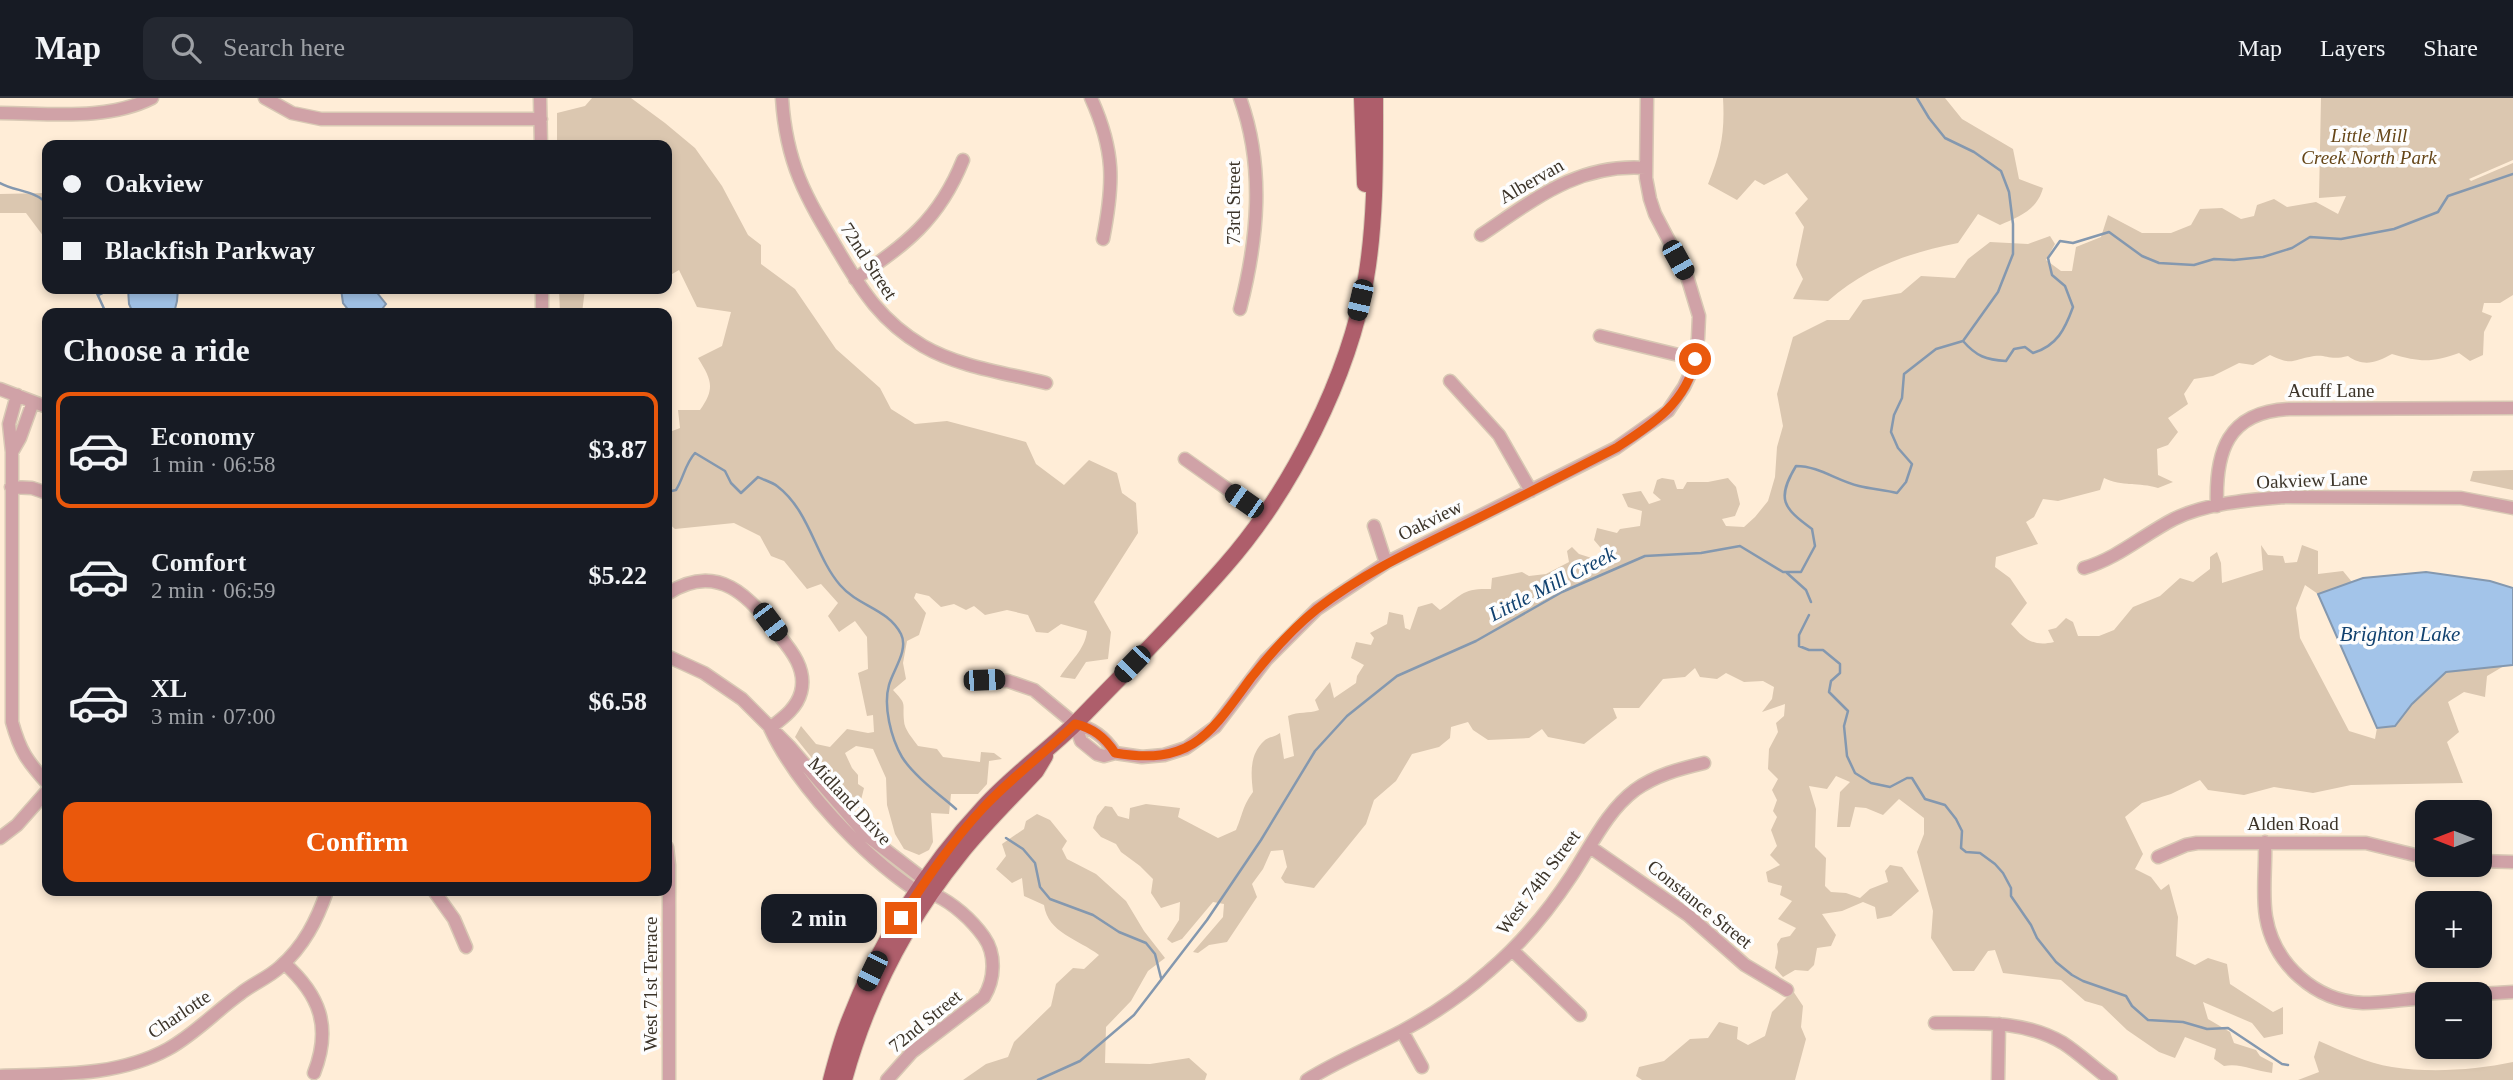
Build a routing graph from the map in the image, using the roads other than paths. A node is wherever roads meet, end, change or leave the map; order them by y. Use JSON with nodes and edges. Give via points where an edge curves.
{"nodes":[{"id":1,"x":152,"y":98,"type":"edge"},
{"id":2,"x":265,"y":98,"type":"edge"},
{"id":3,"x":540,"y":98,"type":"edge"},
{"id":4,"x":782,"y":98,"type":"edge"},
{"id":5,"x":1091,"y":98,"type":"edge"},
{"id":6,"x":1240,"y":98,"type":"edge"},
{"id":7,"x":1362,"y":98,"type":"edge"},
{"id":8,"x":1375,"y":98,"type":"edge"},
{"id":9,"x":1647,"y":98,"type":"edge"},
{"id":10,"x":0,"y":113,"type":"edge"},
{"id":11,"x":541,"y":119,"type":"junction"},
{"id":12,"x":541,"y":140,"type":"edge"},
{"id":13,"x":963,"y":160,"type":"dead end"},
{"id":14,"x":1646,"y":167,"type":"junction"},
{"id":15,"x":1371,"y":224,"type":"junction"},
{"id":16,"x":1481,"y":235,"type":"dead end"},
{"id":17,"x":1103,"y":239,"type":"dead end"},
{"id":18,"x":855,"y":279,"type":"junction"},
{"id":19,"x":1240,"y":309,"type":"dead end"},
{"id":20,"x":1600,"y":335,"type":"dead end"},
{"id":21,"x":1695,"y":359,"type":"junction"},
{"id":22,"x":1450,"y":382,"type":"dead end"},
{"id":23,"x":1046,"y":383,"type":"dead end"},
{"id":24,"x":0,"y":389,"type":"edge"},
{"id":25,"x":17,"y":395,"type":"junction"},
{"id":26,"x":33,"y":402,"type":"junction"},
{"id":27,"x":42,"y":405,"type":"edge"},
{"id":28,"x":2513,"y":408,"type":"edge"},
{"id":29,"x":12,"y":452,"type":"junction"},
{"id":30,"x":1185,"y":460,"type":"dead end"},
{"id":31,"x":11,"y":488,"type":"junction"},
{"id":32,"x":42,"y":491,"type":"edge"},
{"id":33,"x":1531,"y":491,"type":"junction"},
{"id":34,"x":2217,"y":506,"type":"junction"},
{"id":35,"x":2513,"y":508,"type":"edge"},
{"id":36,"x":1264,"y":514,"type":"junction"},
{"id":37,"x":1374,"y":526,"type":"dead end"},
{"id":38,"x":1386,"y":563,"type":"junction"},
{"id":39,"x":2084,"y":568,"type":"dead end"},
{"id":40,"x":672,"y":592,"type":"edge"},
{"id":41,"x":672,"y":659,"type":"edge"},
{"id":42,"x":984,"y":680,"type":"dead end"},
{"id":43,"x":6,"y":722,"type":"edge"},
{"id":44,"x":1075,"y":724,"type":"junction"},
{"id":45,"x":770,"y":728,"type":"junction"},
{"id":46,"x":1704,"y":763,"type":"dead end"},
{"id":47,"x":42,"y":778,"type":"edge"},
{"id":48,"x":42,"y":797,"type":"edge"},
{"id":49,"x":0,"y":838,"type":"edge"},
{"id":50,"x":2265,"y":842,"type":"junction"},
{"id":51,"x":1590,"y":846,"type":"junction"},
{"id":52,"x":2415,"y":855,"type":"edge"},
{"id":53,"x":2158,"y":857,"type":"dead end"},
{"id":54,"x":2492,"y":862,"type":"edge"},
{"id":55,"x":2513,"y":862,"type":"edge"},
{"id":56,"x":926,"y":889,"type":"junction"},
{"id":57,"x":325,"y":896,"type":"edge"},
{"id":58,"x":438,"y":896,"type":"edge"},
{"id":59,"x":669,"y":896,"type":"edge"},
{"id":60,"x":466,"y":947,"type":"dead end"},
{"id":61,"x":1512,"y":950,"type":"junction"},
{"id":62,"x":284,"y":963,"type":"junction"},
{"id":63,"x":1787,"y":990,"type":"dead end"},
{"id":64,"x":2513,"y":992,"type":"edge"},
{"id":65,"x":2492,"y":993,"type":"edge"},
{"id":66,"x":2415,"y":999,"type":"edge"},
{"id":67,"x":1580,"y":1015,"type":"dead end"},
{"id":68,"x":1935,"y":1023,"type":"dead end"},
{"id":69,"x":1999,"y":1024,"type":"junction"},
{"id":70,"x":1402,"y":1031,"type":"junction"},
{"id":71,"x":1422,"y":1067,"type":"dead end"},
{"id":72,"x":314,"y":1073,"type":"dead end"},
{"id":73,"x":0,"y":1076,"type":"edge"},
{"id":74,"x":669,"y":1080,"type":"edge"},
{"id":75,"x":831,"y":1080,"type":"edge"},
{"id":76,"x":844,"y":1080,"type":"edge"},
{"id":77,"x":887,"y":1080,"type":"edge"},
{"id":78,"x":1307,"y":1080,"type":"edge"},
{"id":79,"x":1998,"y":1080,"type":"edge"},
{"id":80,"x":2111,"y":1080,"type":"edge"}],
"edges":[{"from":1,"to":10,"type":"street","via":[[101,112]]},
{"from":2,"to":11,"type":"street","via":[[292,113],[321,119]]},
{"from":3,"to":11,"type":"street"},
{"from":4,"to":18,"type":"street","name":"72nd Street","via":[[788,143],[801,186]]},
{"from":5,"to":17,"type":"street","via":[[1106,136],[1112,179]]},
{"from":6,"to":19,"type":"street","name":"73rd Street","via":[[1250,133],[1257,195],[1251,267]]},
{"from":7,"to":15,"type":"main road","via":[[1365,192]]},
{"from":8,"to":15,"type":"main road"},
{"from":9,"to":14,"type":"street","name":"Oakview"},
{"from":11,"to":12,"type":"street"},
{"from":13,"to":18,"type":"street","via":[[927,222],[910,240]]},
{"from":14,"to":16,"type":"street","name":"Albervan","via":[[1609,168],[1570,179]]},
{"from":14,"to":21,"type":"street","name":"Oakview","via":[[1655,215],[1694,296],[1699,316]]},
{"from":15,"to":36,"type":"main road","via":[[1366,277],[1350,345],[1314,430]]},
{"from":18,"to":23,"type":"street","name":"72nd Street","via":[[881,314],[925,348]]},
{"from":20,"to":21,"type":"street"},
{"from":21,"to":33,"type":"street","name":"Oakview","via":[[1685,387],[1668,411],[1616,448]]},
{"from":22,"to":33,"type":"street","via":[[1499,435]]},
{"from":24,"to":25,"type":"street"},
{"from":25,"to":26,"type":"street"},
{"from":25,"to":29,"type":"street","via":[[9,424]]},
{"from":26,"to":27,"type":"street"},
{"from":26,"to":29,"type":"street"},
{"from":28,"to":34,"type":"street","name":"Acuff Lane","via":[[2260,413],[2237,429],[2221,453]]},
{"from":29,"to":31,"type":"street"},
{"from":30,"to":36,"type":"street"},
{"from":31,"to":32,"type":"street"},
{"from":31,"to":43,"type":"street"},
{"from":33,"to":38,"type":"street","name":"Oakview"},
{"from":34,"to":35,"type":"street","name":"Oakview Lane","via":[[2299,497],[2461,498]]},
{"from":34,"to":39,"type":"street","name":"Oakview Lane","via":[[2174,520],[2106,561]]},
{"from":36,"to":44,"type":"main road","via":[[1227,565]]},
{"from":37,"to":38,"type":"street"},
{"from":38,"to":44,"type":"street","name":"Oakview","via":[[1298,626],[1215,727],[1186,748],[1142,757],[1115,753],[1089,727]]},
{"from":40,"to":45,"type":"street","via":[[714,582],[738,589],[794,655],[802,684],[792,710]]},
{"from":41,"to":45,"type":"street","name":"Midland Drive","via":[[742,699]]},
{"from":42,"to":44,"type":"street","name":"Oakview","via":[[1021,684]]},
{"from":43,"to":47,"type":"street","via":[[26,760]]},
{"from":44,"to":56,"type":"main road"},
{"from":45,"to":56,"type":"street","name":"Midland Drive","via":[[865,834]]},
{"from":46,"to":51,"type":"street","name":"West 74th Street","via":[[1657,777],[1636,790],[1618,806]]},
{"from":48,"to":49,"type":"street"},
{"from":50,"to":52,"type":"street","name":"Alden Road","via":[[2366,843]]},
{"from":50,"to":53,"type":"street","name":"Alden Road","via":[[2186,845]]},
{"from":50,"to":66,"type":"street","via":[[2267,925],[2276,949],[2294,973],[2328,995],[2351,1001]]},
{"from":51,"to":61,"type":"street","name":"West 74th Street","via":[[1555,899]]},
{"from":51,"to":63,"type":"street","name":"Constance Street","via":[[1688,915],[1745,965]]},
{"from":54,"to":55,"type":"street"},
{"from":56,"to":75,"type":"main road","via":[[897,924],[863,989]]},
{"from":56,"to":76,"type":"main road","via":[[876,986]]},
{"from":56,"to":77,"type":"street","name":"72nd Street","via":[[969,920],[984,937],[991,954],[991,982],[978,1003],[912,1052]]},
{"from":57,"to":62,"type":"street","name":"Charlotte","via":[[314,924]]},
{"from":58,"to":60,"type":"street"},
{"from":59,"to":74,"type":"street","name":"West 71st Terrace"},
{"from":61,"to":67,"type":"street"},
{"from":61,"to":70,"type":"street","name":"West 74th Street","via":[[1469,988]]},
{"from":62,"to":72,"type":"street","via":[[306,985],[318,1006],[323,1042]]},
{"from":62,"to":73,"type":"street","name":"Charlotte","via":[[186,1038],[144,1059],[99,1071]]},
{"from":64,"to":65,"type":"street"},
{"from":68,"to":69,"type":"street"},
{"from":69,"to":79,"type":"street"},
{"from":69,"to":80,"type":"street","via":[[2049,1036]]},
{"from":70,"to":71,"type":"street"},
{"from":70,"to":78,"type":"street","name":"West 74th Street"}]}
